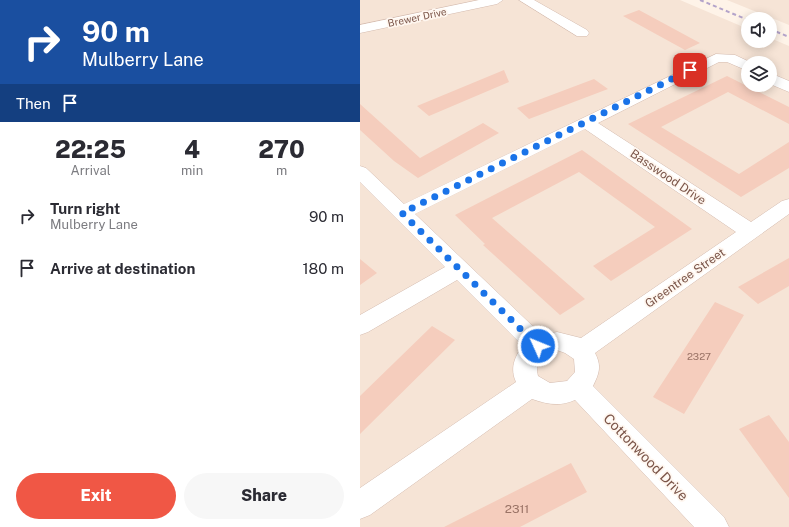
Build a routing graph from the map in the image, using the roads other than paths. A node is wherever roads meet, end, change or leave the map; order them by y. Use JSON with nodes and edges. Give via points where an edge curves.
{"nodes":[{"id":1,"x":497,"y":0,"type":"edge"},
{"id":2,"x":525,"y":0,"type":"edge"},
{"id":3,"x":360,"y":29,"type":"edge"},
{"id":4,"x":582,"y":33,"type":"dead end"},
{"id":5,"x":741,"y":64,"type":"edge"},
{"id":6,"x":777,"y":81,"type":"edge"},
{"id":7,"x":789,"y":87,"type":"edge"},
{"id":8,"x":586,"y":122,"type":"junction"},
{"id":9,"x":360,"y":172,"type":"edge"},
{"id":10,"x":789,"y":205,"type":"edge"},
{"id":11,"x":402,"y":213,"type":"junction"},
{"id":12,"x":751,"y":232,"type":"junction"},
{"id":13,"x":459,"y":269,"type":"junction"},
{"id":14,"x":360,"y":326,"type":"edge"},
{"id":15,"x":538,"y":346,"type":"junction"},
{"id":16,"x":582,"y":350,"type":"junction"},
{"id":17,"x":532,"y":385,"type":"junction"},
{"id":18,"x":578,"y":387,"type":"junction"},
{"id":19,"x":360,"y":505,"type":"edge"},
{"id":20,"x":714,"y":527,"type":"edge"}],
"edges":[{"from":1,"to":3,"type":"street","name":"Brewer Drive"},
{"from":2,"to":4,"type":"street"},
{"from":5,"to":8,"type":"street","via":[[730,58],[716,58]]},
{"from":6,"to":7,"type":"street"},
{"from":8,"to":11,"type":"street"},
{"from":8,"to":12,"type":"street","name":"Basswood Drive"},
{"from":9,"to":11,"type":"street"},
{"from":10,"to":12,"type":"street","name":"Greentree Street"},
{"from":11,"to":13,"type":"street"},
{"from":12,"to":16,"type":"street","name":"Greentree Street"},
{"from":13,"to":14,"type":"street"},
{"from":13,"to":15,"type":"street"},
{"from":15,"to":16,"type":"street","via":[[557,341],[571,343]]},
{"from":15,"to":17,"type":"street","via":[[529,354],[525,364],[526,375]]},
{"from":16,"to":18,"type":"street","via":[[589,369],[586,379]]},
{"from":17,"to":18,"type":"street","via":[[550,394],[565,393]]},
{"from":17,"to":19,"type":"street"},
{"from":18,"to":20,"type":"street","name":"Cottonwood Drive"}]}
